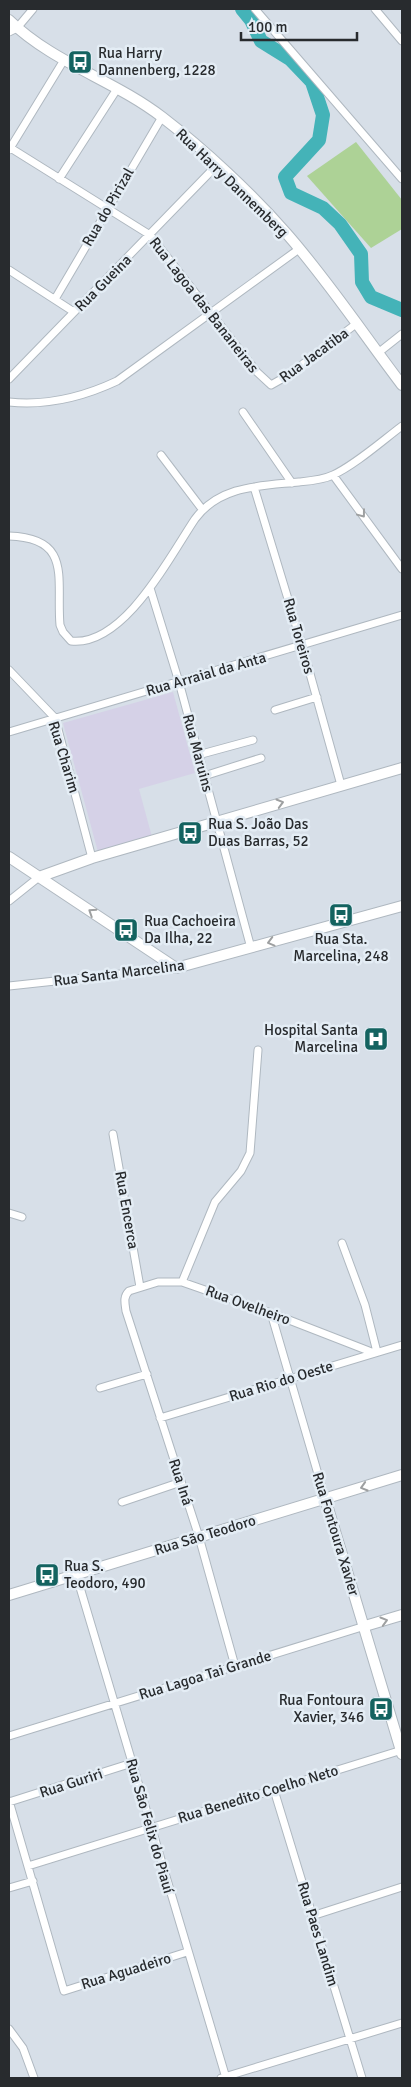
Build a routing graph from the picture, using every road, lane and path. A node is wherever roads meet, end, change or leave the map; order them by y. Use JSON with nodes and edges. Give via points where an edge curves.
{"nodes":[{"id":1,"x":33,"y":9,"type":"edge"},
{"id":2,"x":255,"y":9,"type":"edge"},
{"id":3,"x":375,"y":9,"type":"edge"},
{"id":4,"x":9,"y":20,"type":"edge"},
{"id":5,"x":13,"y":30,"type":"edge"},
{"id":6,"x":402,"y":41,"type":"edge"},
{"id":7,"x":64,"y":60,"type":"junction"},
{"id":8,"x":117,"y":89,"type":"junction"},
{"id":9,"x":162,"y":117,"type":"junction"},
{"id":10,"x":9,"y":148,"type":"edge"},
{"id":11,"x":217,"y":165,"type":"junction"},
{"id":12,"x":59,"y":179,"type":"junction"},
{"id":13,"x":402,"y":179,"type":"edge"},
{"id":14,"x":106,"y":209,"type":"junction"},
{"id":15,"x":150,"y":235,"type":"junction"},
{"id":16,"x":299,"y":249,"type":"junction"},
{"id":17,"x":9,"y":270,"type":"edge"},
{"id":18,"x":55,"y":299,"type":"junction"},
{"id":19,"x":74,"y":312,"type":"junction"},
{"id":20,"x":212,"y":313,"type":"junction"},
{"id":21,"x":356,"y":324,"type":"junction"},
{"id":22,"x":402,"y":334,"type":"edge"},
{"id":23,"x":378,"y":353,"type":"junction"},
{"id":24,"x":9,"y":379,"type":"edge"},
{"id":25,"x":271,"y":385,"type":"joint"},
{"id":26,"x":402,"y":385,"type":"edge"},
{"id":27,"x":9,"y":402,"type":"edge"},
{"id":28,"x":244,"y":412,"type":"dead end"},
{"id":29,"x":402,"y":426,"type":"edge"},
{"id":30,"x":161,"y":455,"type":"dead end"},
{"id":31,"x":333,"y":475,"type":"junction"},
{"id":32,"x":292,"y":483,"type":"junction"},
{"id":33,"x":254,"y":487,"type":"junction"},
{"id":34,"x":202,"y":509,"type":"junction"},
{"id":35,"x":9,"y":536,"type":"edge"},
{"id":36,"x":402,"y":569,"type":"edge"},
{"id":37,"x":150,"y":588,"type":"junction"},
{"id":38,"x":402,"y":615,"type":"edge"},
{"id":39,"x":302,"y":646,"type":"junction"},
{"id":40,"x":9,"y":670,"type":"edge"},
{"id":41,"x":179,"y":682,"type":"junction"},
{"id":42,"x":317,"y":697,"type":"junction"},
{"id":43,"x":274,"y":710,"type":"dead end"},
{"id":44,"x":54,"y":718,"type":"junction"},
{"id":45,"x":9,"y":732,"type":"edge"},
{"id":46,"x":253,"y":740,"type":"dead end"},
{"id":47,"x":198,"y":755,"type":"junction"},
{"id":48,"x":260,"y":758,"type":"dead end"},
{"id":49,"x":402,"y":768,"type":"edge"},
{"id":50,"x":204,"y":776,"type":"junction"},
{"id":51,"x":341,"y":786,"type":"junction"},
{"id":52,"x":216,"y":822,"type":"junction"},
{"id":53,"x":9,"y":857,"type":"edge"},
{"id":54,"x":92,"y":858,"type":"junction"},
{"id":55,"x":39,"y":877,"type":"junction"},
{"id":56,"x":9,"y":901,"type":"edge"},
{"id":57,"x":402,"y":906,"type":"edge"},
{"id":58,"x":251,"y":948,"type":"junction"},
{"id":59,"x":176,"y":968,"type":"junction"},
{"id":60,"x":9,"y":986,"type":"edge"},
{"id":61,"x":258,"y":1050,"type":"dead end"},
{"id":62,"x":113,"y":1134,"type":"dead end"},
{"id":63,"x":9,"y":1213,"type":"edge"},
{"id":64,"x":22,"y":1217,"type":"dead end"},
{"id":65,"x":342,"y":1243,"type":"dead end"},
{"id":66,"x":182,"y":1282,"type":"junction"},
{"id":67,"x":140,"y":1286,"type":"junction"},
{"id":68,"x":124,"y":1300,"type":"joint"},
{"id":69,"x":271,"y":1313,"type":"junction"},
{"id":70,"x":402,"y":1345,"type":"edge"},
{"id":71,"x":375,"y":1353,"type":"junction"},
{"id":72,"x":147,"y":1374,"type":"junction"},
{"id":73,"x":290,"y":1378,"type":"junction"},
{"id":74,"x":100,"y":1388,"type":"dead end"},
{"id":75,"x":160,"y":1418,"type":"junction"},
{"id":76,"x":402,"y":1475,"type":"edge"},
{"id":77,"x":182,"y":1482,"type":"junction"},
{"id":78,"x":325,"y":1498,"type":"junction"},
{"id":79,"x":122,"y":1502,"type":"dead end"},
{"id":80,"x":198,"y":1536,"type":"junction"},
{"id":81,"x":76,"y":1574,"type":"junction"},
{"id":82,"x":9,"y":1595,"type":"edge"},
{"id":83,"x":402,"y":1616,"type":"edge"},
{"id":84,"x":365,"y":1626,"type":"junction"},
{"id":85,"x":235,"y":1666,"type":"junction"},
{"id":86,"x":114,"y":1703,"type":"junction"},
{"id":87,"x":9,"y":1736,"type":"edge"},
{"id":88,"x":402,"y":1751,"type":"edge"},
{"id":89,"x":132,"y":1763,"type":"junction"},
{"id":90,"x":274,"y":1790,"type":"junction"},
{"id":91,"x":9,"y":1802,"type":"edge"},
{"id":92,"x":150,"y":1828,"type":"junction"},
{"id":93,"x":18,"y":1831,"type":"junction"},
{"id":94,"x":9,"y":1833,"type":"edge"},
{"id":95,"x":28,"y":1866,"type":"junction"},
{"id":96,"x":33,"y":1880,"type":"junction"},
{"id":97,"x":402,"y":1887,"type":"edge"},
{"id":98,"x":9,"y":1888,"type":"edge"},
{"id":99,"x":312,"y":1916,"type":"junction"},
{"id":100,"x":187,"y":1952,"type":"junction"},
{"id":101,"x":402,"y":2023,"type":"edge"},
{"id":102,"x":9,"y":2029,"type":"edge"},
{"id":103,"x":350,"y":2039,"type":"junction"},
{"id":104,"x":34,"y":2078,"type":"edge"},
{"id":105,"x":224,"y":2078,"type":"edge"},
{"id":106,"x":362,"y":2078,"type":"edge"}],
"edges":[{"from":1,"to":5,"type":"street"},
{"from":2,"to":13,"type":"street"},
{"from":3,"to":6,"type":"street"},
{"from":4,"to":5,"type":"main road","name":"Rua Harry Dannemberg"},
{"from":5,"to":7,"type":"main road","name":"Rua Harry Dannemberg"},
{"from":7,"to":8,"type":"main road","name":"Rua Harry Dannemberg"},
{"from":7,"to":10,"type":"street"},
{"from":8,"to":9,"type":"main road","name":"Rua Harry Dannemberg"},
{"from":8,"to":12,"type":"street"},
{"from":9,"to":11,"type":"main road","name":"Rua Harry Dannemberg"},
{"from":9,"to":14,"type":"street","name":"Rua do Pirizal"},
{"from":10,"to":12,"type":"street","name":"Rua Lagoa das Bananeiras"},
{"from":11,"to":15,"type":"street","name":"Rua Gueina"},
{"from":11,"to":16,"type":"main road","name":"Rua Harry Dannemberg"},
{"from":12,"to":14,"type":"street","name":"Rua Lagoa das Bananeiras"},
{"from":14,"to":15,"type":"street","name":"Rua Lagoa das Bananeiras"},
{"from":14,"to":18,"type":"street","name":"Rua do Pirizal"},
{"from":15,"to":19,"type":"street","name":"Rua Gueina"},
{"from":15,"to":20,"type":"street","name":"Rua Lagoa das Bananeiras"},
{"from":16,"to":20,"type":"street"},
{"from":16,"to":21,"type":"main road","name":"Rua Harry Dannemberg"},
{"from":17,"to":18,"type":"street"},
{"from":18,"to":19,"type":"street"},
{"from":19,"to":24,"type":"street","name":"Rua Gueina"},
{"from":20,"to":25,"type":"street","name":"Rua Lagoa das Bananeiras","via":[[257,372]]},
{"from":20,"to":27,"type":"street","via":[[146,362],[96,391],[71,399]]},
{"from":21,"to":23,"type":"main road","name":"Rua Harry Dannemberg"},
{"from":21,"to":25,"type":"street","name":"Rua Jacatiba"},
{"from":22,"to":23,"type":"street"},
{"from":23,"to":26,"type":"main road","name":"Rua Harry Dannemberg"},
{"from":28,"to":32,"type":"street"},
{"from":29,"to":31,"type":"street"},
{"from":30,"to":34,"type":"street"},
{"from":31,"to":32,"type":"street"},
{"from":31,"to":36,"type":"street","one_way":true},
{"from":32,"to":33,"type":"street"},
{"from":33,"to":34,"type":"street","via":[[226,494]]},
{"from":33,"to":39,"type":"street","name":"Rua Toreiros"},
{"from":34,"to":37,"type":"street"},
{"from":35,"to":37,"type":"street","via":[[36,539],[52,554],[58,568],[60,625],[71,640],[85,641],[109,629]]},
{"from":37,"to":41,"type":"street","name":"Rua Maruins"},
{"from":38,"to":39,"type":"street","name":"Rua Arraial da Anta"},
{"from":39,"to":41,"type":"street","name":"Rua Arraial da Anta"},
{"from":39,"to":42,"type":"street","name":"Rua Toreiros"},
{"from":40,"to":44,"type":"street","name":"Rua Charim"},
{"from":41,"to":44,"type":"street","name":"Rua Arraial da Anta"},
{"from":41,"to":47,"type":"street","name":"Rua Maruins"},
{"from":42,"to":43,"type":"street"},
{"from":42,"to":51,"type":"street","name":"Rua Toreiros"},
{"from":44,"to":45,"type":"street","name":"Rua Arraial da Anta"},
{"from":44,"to":54,"type":"street","name":"Rua Charim"},
{"from":46,"to":47,"type":"street"},
{"from":47,"to":50,"type":"street","name":"Rua Maruins"},
{"from":48,"to":50,"type":"street"},
{"from":49,"to":51,"type":"main road"},
{"from":50,"to":52,"type":"street","name":"Rua Maruins"},
{"from":52,"to":51,"type":"main road","one_way":true},
{"from":52,"to":54,"type":"main road"},
{"from":52,"to":58,"type":"street","name":"Rua Maruins"},
{"from":53,"to":55,"type":"main road"},
{"from":54,"to":55,"type":"main road"},
{"from":55,"to":56,"type":"street"},
{"from":59,"to":55,"type":"main road","one_way":true},
{"from":57,"to":58,"type":"main road","name":"Rua Santa Marcelina","one_way":true},
{"from":58,"to":59,"type":"main road","name":"Rua Santa Marcelina"},
{"from":59,"to":60,"type":"street","name":"Rua Santa Marcelina"},
{"from":61,"to":66,"type":"street","via":[[250,1153],[241,1171],[214,1202]]},
{"from":62,"to":67,"type":"street","name":"Rua Encerca"},
{"from":63,"to":64,"type":"street"},
{"from":65,"to":71,"type":"street","via":[[364,1305]]},
{"from":66,"to":67,"type":"street","name":"Rua Ovelheiro","via":[[167,1280]]},
{"from":66,"to":69,"type":"street","name":"Rua Ovelheiro"},
{"from":67,"to":68,"type":"street","name":"Rua Ovelheiro","via":[[129,1291]]},
{"from":68,"to":72,"type":"street","name":"Rua Iná"},
{"from":69,"to":71,"type":"street","name":"Rua Ovelheiro"},
{"from":69,"to":73,"type":"street","name":"Rua Fontoura Xavier"},
{"from":70,"to":71,"type":"street","name":"Rua Rio do Oeste"},
{"from":71,"to":73,"type":"street","name":"Rua Rio do Oeste"},
{"from":72,"to":74,"type":"street"},
{"from":72,"to":75,"type":"street","name":"Rua Iná"},
{"from":73,"to":75,"type":"street","name":"Rua Rio do Oeste"},
{"from":73,"to":78,"type":"street","name":"Rua Fontoura Xavier"},
{"from":75,"to":77,"type":"street","name":"Rua Iná"},
{"from":76,"to":78,"type":"main road","name":"Rua São Teodoro","one_way":true},
{"from":77,"to":79,"type":"street"},
{"from":77,"to":80,"type":"street","name":"Rua Iná"},
{"from":78,"to":80,"type":"main road","name":"Rua São Teodoro"},
{"from":78,"to":84,"type":"main road","name":"Rua Fontoura Xavier"},
{"from":80,"to":81,"type":"main road","name":"Rua São Teodoro"},
{"from":80,"to":85,"type":"street","name":"Rua Iná"},
{"from":81,"to":82,"type":"main road","name":"Rua São Teodoro"},
{"from":81,"to":86,"type":"street","name":"Rua São Felix do Piauí"},
{"from":84,"to":83,"type":"main road","name":"Rua Lagoa Tai Grande","one_way":true},
{"from":84,"to":85,"type":"street","name":"Rua Lagoa Tai Grande"},
{"from":84,"to":88,"type":"main road","name":"Rua Fontoura Xavier"},
{"from":85,"to":86,"type":"street","name":"Rua Lagoa Tai Grande"},
{"from":86,"to":87,"type":"street","name":"Rua Lagoa Tai Grande"},
{"from":86,"to":89,"type":"street","name":"Rua São Felix do Piauí"},
{"from":88,"to":90,"type":"street","name":"Rua Benedito Coelho Neto"},
{"from":89,"to":91,"type":"street","name":"Rua Guriri"},
{"from":89,"to":92,"type":"street","name":"Rua São Felix do Piauí"},
{"from":90,"to":92,"type":"street","name":"Rua Benedito Coelho Neto"},
{"from":90,"to":99,"type":"street","name":"Rua Paes Landim"},
{"from":91,"to":93,"type":"street"},
{"from":92,"to":95,"type":"street","name":"Rua Benedito Coelho Neto"},
{"from":92,"to":100,"type":"street","name":"Rua São Felix do Piauí"},
{"from":93,"to":94,"type":"street"},
{"from":93,"to":95,"type":"street"},
{"from":95,"to":96,"type":"street"},
{"from":96,"to":98,"type":"street"},
{"from":96,"to":100,"type":"street","name":"Rua Aguadeiro","via":[[64,1991]]},
{"from":97,"to":99,"type":"street"},
{"from":99,"to":103,"type":"street","name":"Rua Paes Landim"},
{"from":100,"to":105,"type":"street","name":"Rua São Felix do Piauí"},
{"from":101,"to":103,"type":"street"},
{"from":102,"to":104,"type":"street","via":[[23,2048]]},
{"from":103,"to":105,"type":"street"},
{"from":103,"to":106,"type":"street","name":"Rua Paes Landim"}]}
